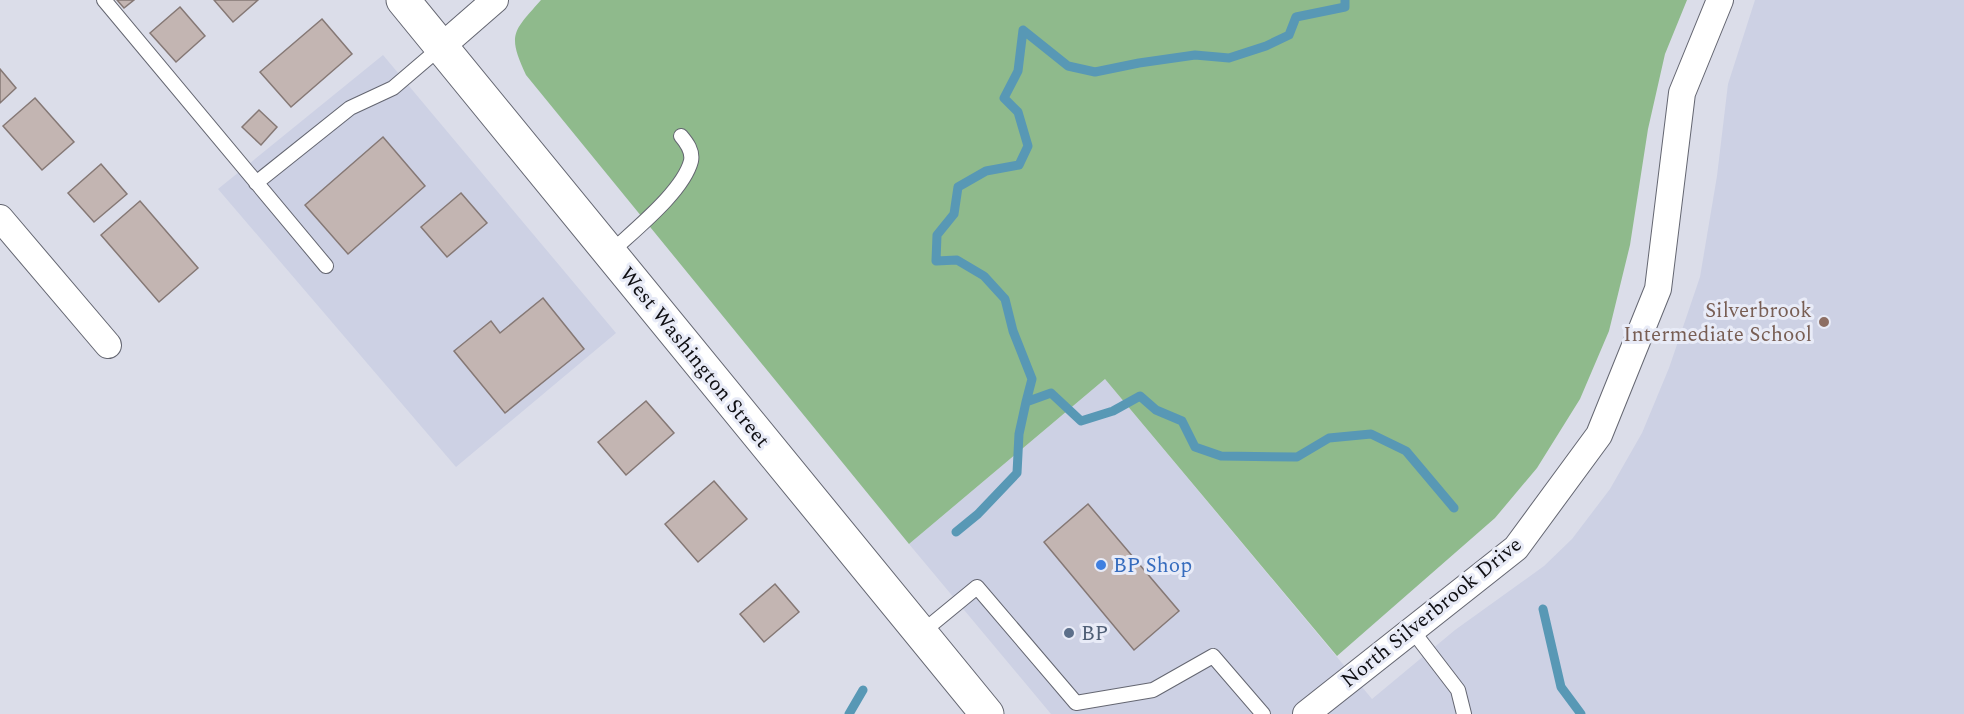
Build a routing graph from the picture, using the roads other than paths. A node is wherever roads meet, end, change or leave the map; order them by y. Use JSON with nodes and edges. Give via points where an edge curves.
{"nodes":[{"id":1,"x":104,"y":0,"type":"edge"},
{"id":2,"x":403,"y":0,"type":"edge"},
{"id":3,"x":495,"y":0,"type":"edge"},
{"id":4,"x":1720,"y":0,"type":"edge"},
{"id":5,"x":441,"y":47,"type":"junction"},
{"id":6,"x":681,"y":136,"type":"dead end"},
{"id":7,"x":256,"y":183,"type":"junction"},
{"id":8,"x":0,"y":218,"type":"edge"},
{"id":9,"x":610,"y":253,"type":"junction"},
{"id":10,"x":326,"y":266,"type":"dead end"},
{"id":11,"x":108,"y":345,"type":"dead end"},
{"id":12,"x":1412,"y":630,"type":"junction"},
{"id":13,"x":921,"y":633,"type":"junction"},
{"id":14,"x":1316,"y":711,"type":"edge"},
{"id":15,"x":987,"y":714,"type":"edge"},
{"id":16,"x":1263,"y":714,"type":"edge"},
{"id":17,"x":1464,"y":714,"type":"edge"}],
"edges":[{"from":1,"to":7,"type":"lane"},
{"from":2,"to":5,"type":"main road","name":"West Washington Street"},
{"from":3,"to":5,"type":"street"},
{"from":4,"to":12,"type":"street","name":"North Silverbrook Drive","via":[[1682,93],[1658,289],[1599,435],[1516,548]]},
{"from":5,"to":7,"type":"lane","via":[[393,88],[350,108]]},
{"from":5,"to":9,"type":"main road","name":"West Washington Street"},
{"from":6,"to":9,"type":"lane","via":[[689,144],[691,159],[682,179],[665,201]]},
{"from":7,"to":10,"type":"lane"},
{"from":8,"to":11,"type":"street"},
{"from":9,"to":13,"type":"main road","name":"West Washington Street"},
{"from":12,"to":14,"type":"street","name":"North Silverbrook Drive"},
{"from":12,"to":17,"type":"lane","via":[[1458,690]]},
{"from":13,"to":15,"type":"main road","name":"West Washington Street"},
{"from":13,"to":16,"type":"lane","via":[[977,587],[1076,703],[1153,690],[1214,656]]}]}
